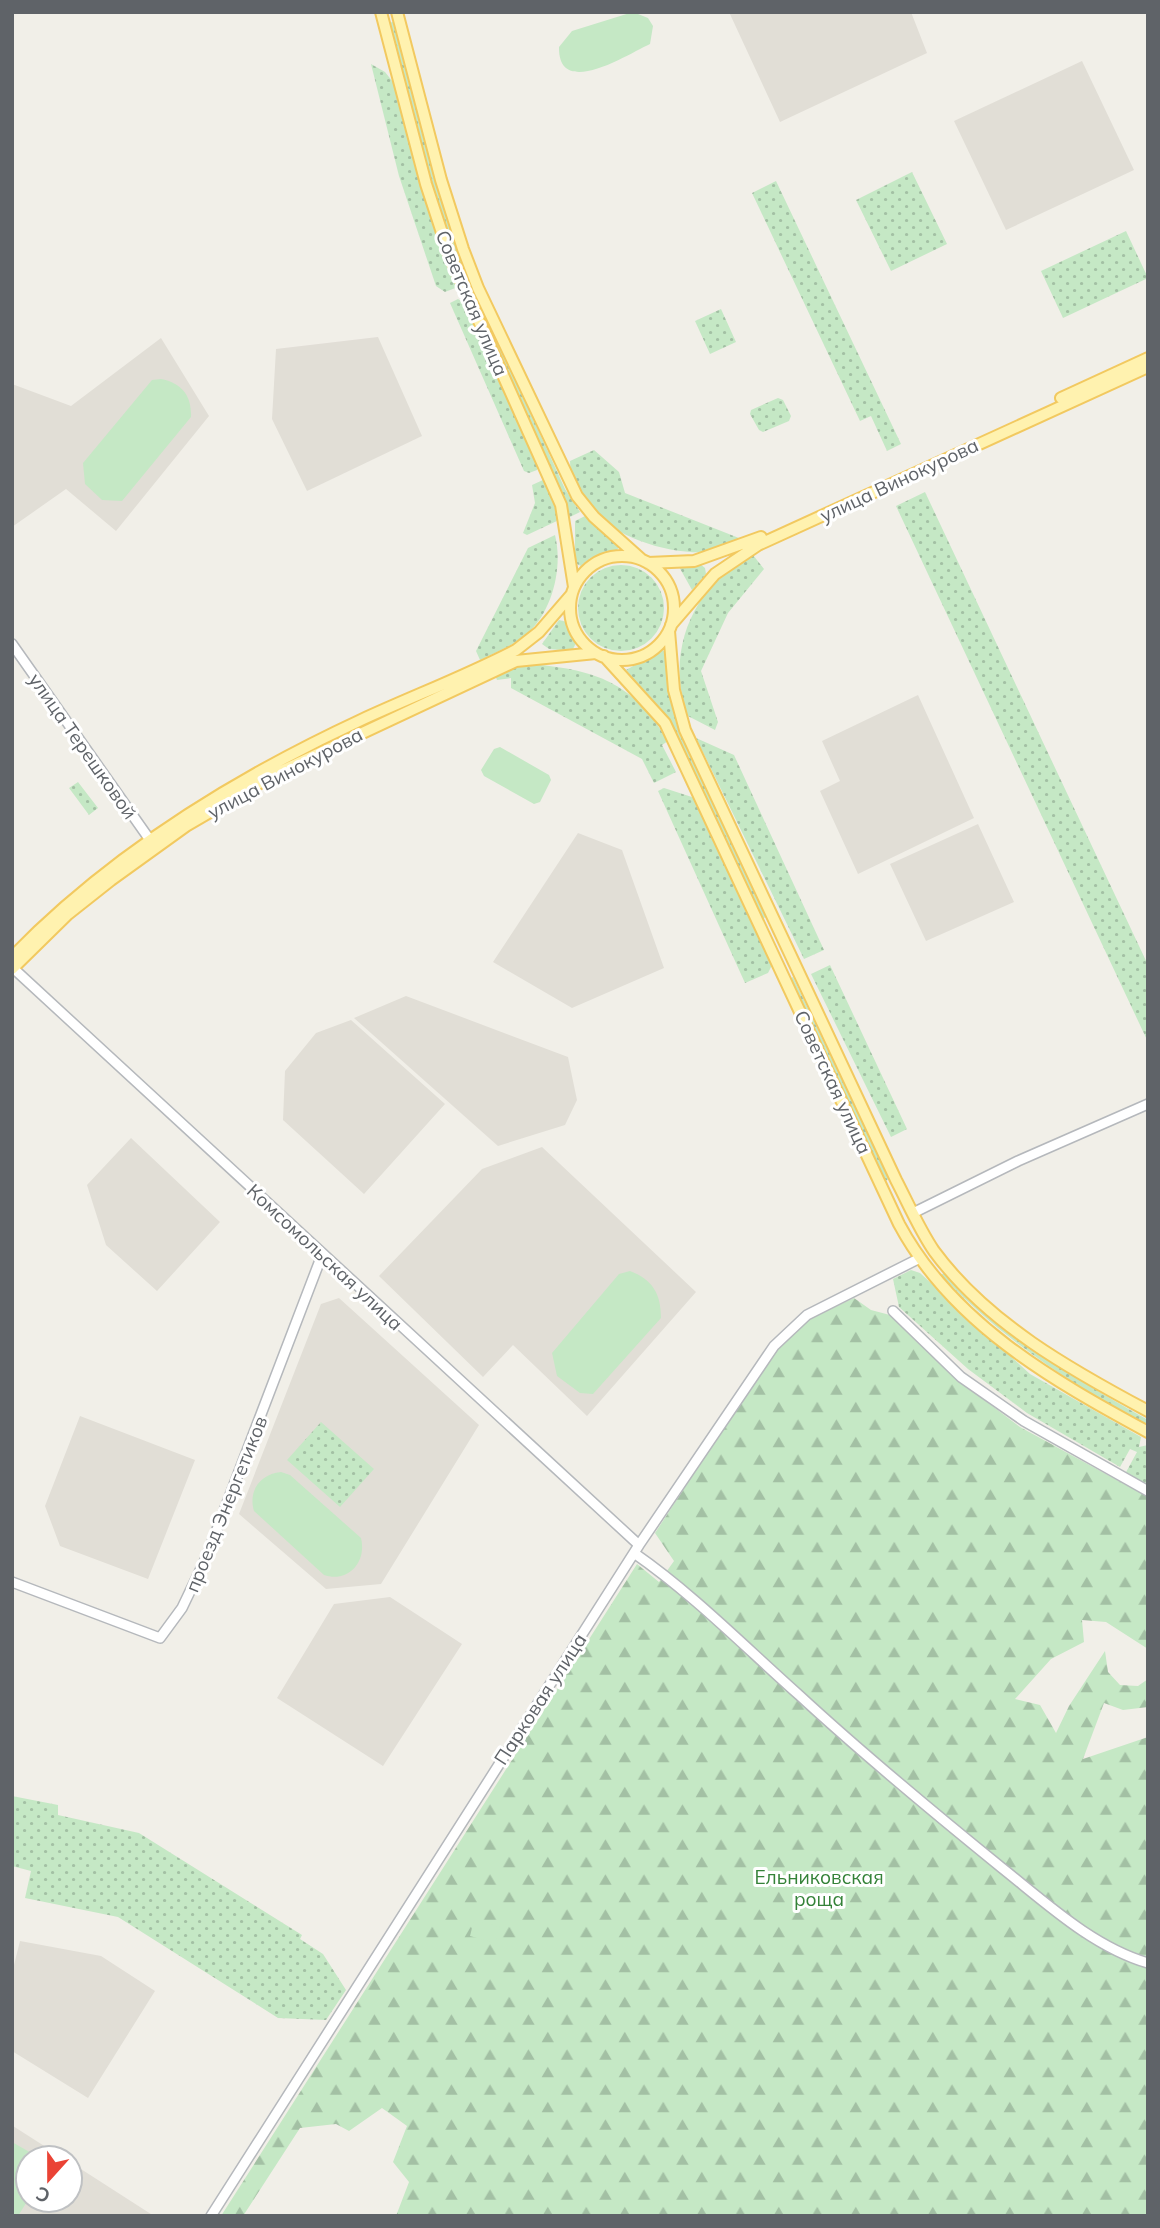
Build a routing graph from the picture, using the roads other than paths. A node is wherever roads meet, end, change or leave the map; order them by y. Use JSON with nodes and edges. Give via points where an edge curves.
{"nodes":[{"id":1,"x":381,"y":12,"type":"edge"},
{"id":2,"x":397,"y":12,"type":"edge"},
{"id":3,"x":1148,"y":358,"type":"edge"},
{"id":4,"x":1148,"y":367,"type":"edge"},
{"id":5,"x":1026,"y":418,"type":"junction"},
{"id":6,"x":644,"y":561,"type":"junction"},
{"id":7,"x":573,"y":591,"type":"junction"},
{"id":8,"x":670,"y":628,"type":"junction"},
{"id":9,"x":12,"y":645,"type":"edge"},
{"id":10,"x":600,"y":655,"type":"junction"},
{"id":11,"x":184,"y":822,"type":"junction"},
{"id":12,"x":152,"y":844,"type":"junction"},
{"id":13,"x":12,"y":957,"type":"edge"},
{"id":14,"x":13,"y":968,"type":"edge"},
{"id":15,"x":1148,"y":1104,"type":"edge"},
{"id":16,"x":913,"y":1213,"type":"junction"},
{"id":17,"x":934,"y":1250,"type":"junction"},
{"id":18,"x":322,"y":1255,"type":"junction"},
{"id":19,"x":918,"y":1259,"type":"junction"},
{"id":20,"x":893,"y":1311,"type":"dead end"},
{"id":21,"x":1148,"y":1412,"type":"edge"},
{"id":22,"x":1148,"y":1432,"type":"edge"},
{"id":23,"x":1148,"y":1491,"type":"edge"},
{"id":24,"x":637,"y":1549,"type":"junction"},
{"id":25,"x":12,"y":1582,"type":"edge"},
{"id":26,"x":1148,"y":1963,"type":"edge"},
{"id":27,"x":211,"y":2216,"type":"edge"}],
"edges":[{"from":1,"to":7,"type":"main road","name":"Советская улица","via":[[449,254],[561,505]]},
{"from":2,"to":6,"type":"main road","name":"Советская улица","via":[[447,203],[478,288],[577,496]]},
{"from":3,"to":5,"type":"main road","name":"улица Винокурова"},
{"from":4,"to":5,"type":"main road","name":"улица Винокурова"},
{"from":5,"to":6,"type":"main road","name":"улица Винокурова","via":[[716,555],[694,561]]},
{"from":5,"to":8,"type":"main road","name":"улица Винокурова","via":[[758,545],[715,574]]},
{"from":6,"to":7,"type":"main road","via":[[629,556],[605,558],[588,568]]},
{"from":6,"to":8,"type":"main road","via":[[663,576],[672,593]]},
{"from":7,"to":10,"type":"main road","via":[[570,611],[574,628]]},
{"from":7,"to":11,"type":"main road","name":"улица Винокурова","via":[[539,632],[516,650],[327,737]]},
{"from":8,"to":10,"type":"main road","via":[[656,647],[638,657]]},
{"from":8,"to":16,"type":"main road","name":"Советская улица","via":[[674,691],[685,730]]},
{"from":9,"to":12,"type":"street","name":"улица Терешковой"},
{"from":10,"to":11,"type":"main road","name":"улица Винокурова","via":[[516,661],[503,666]]},
{"from":10,"to":19,"type":"main road","name":"Советская улица","via":[[655,709],[669,732]]},
{"from":11,"to":12,"type":"main road","name":"улица Винокурова"},
{"from":12,"to":13,"type":"main road","name":"улица Винокурова","via":[[63,908]]},
{"from":12,"to":14,"type":"main road","name":"улица Винокурова","via":[[68,914]]},
{"from":14,"to":18,"type":"street","name":"Комсомольская улица"},
{"from":15,"to":16,"type":"street"},
{"from":16,"to":17,"type":"main road","name":"Советская улица"},
{"from":17,"to":19,"type":"main road","name":"Парковая улица"},
{"from":17,"to":21,"type":"main road","name":"Советская улица","via":[[983,1301],[1040,1348]]},
{"from":18,"to":24,"type":"street","name":"Комсомольская улица"},
{"from":18,"to":25,"type":"street","name":"проезд Энергетиков","via":[[210,1549],[182,1608],[160,1638]]},
{"from":19,"to":22,"type":"main road","name":"Советская улица","via":[[971,1315],[1032,1365]]},
{"from":19,"to":24,"type":"street","name":"Парковая улица","via":[[830,1301],[783,1334]]},
{"from":20,"to":23,"type":"street","via":[[961,1377],[1024,1421]]},
{"from":24,"to":26,"type":"street","name":"Комсомольская улица","via":[[815,1710],[1032,1892],[1101,1941]]},
{"from":24,"to":27,"type":"street","name":"Парковая улица"}]}
